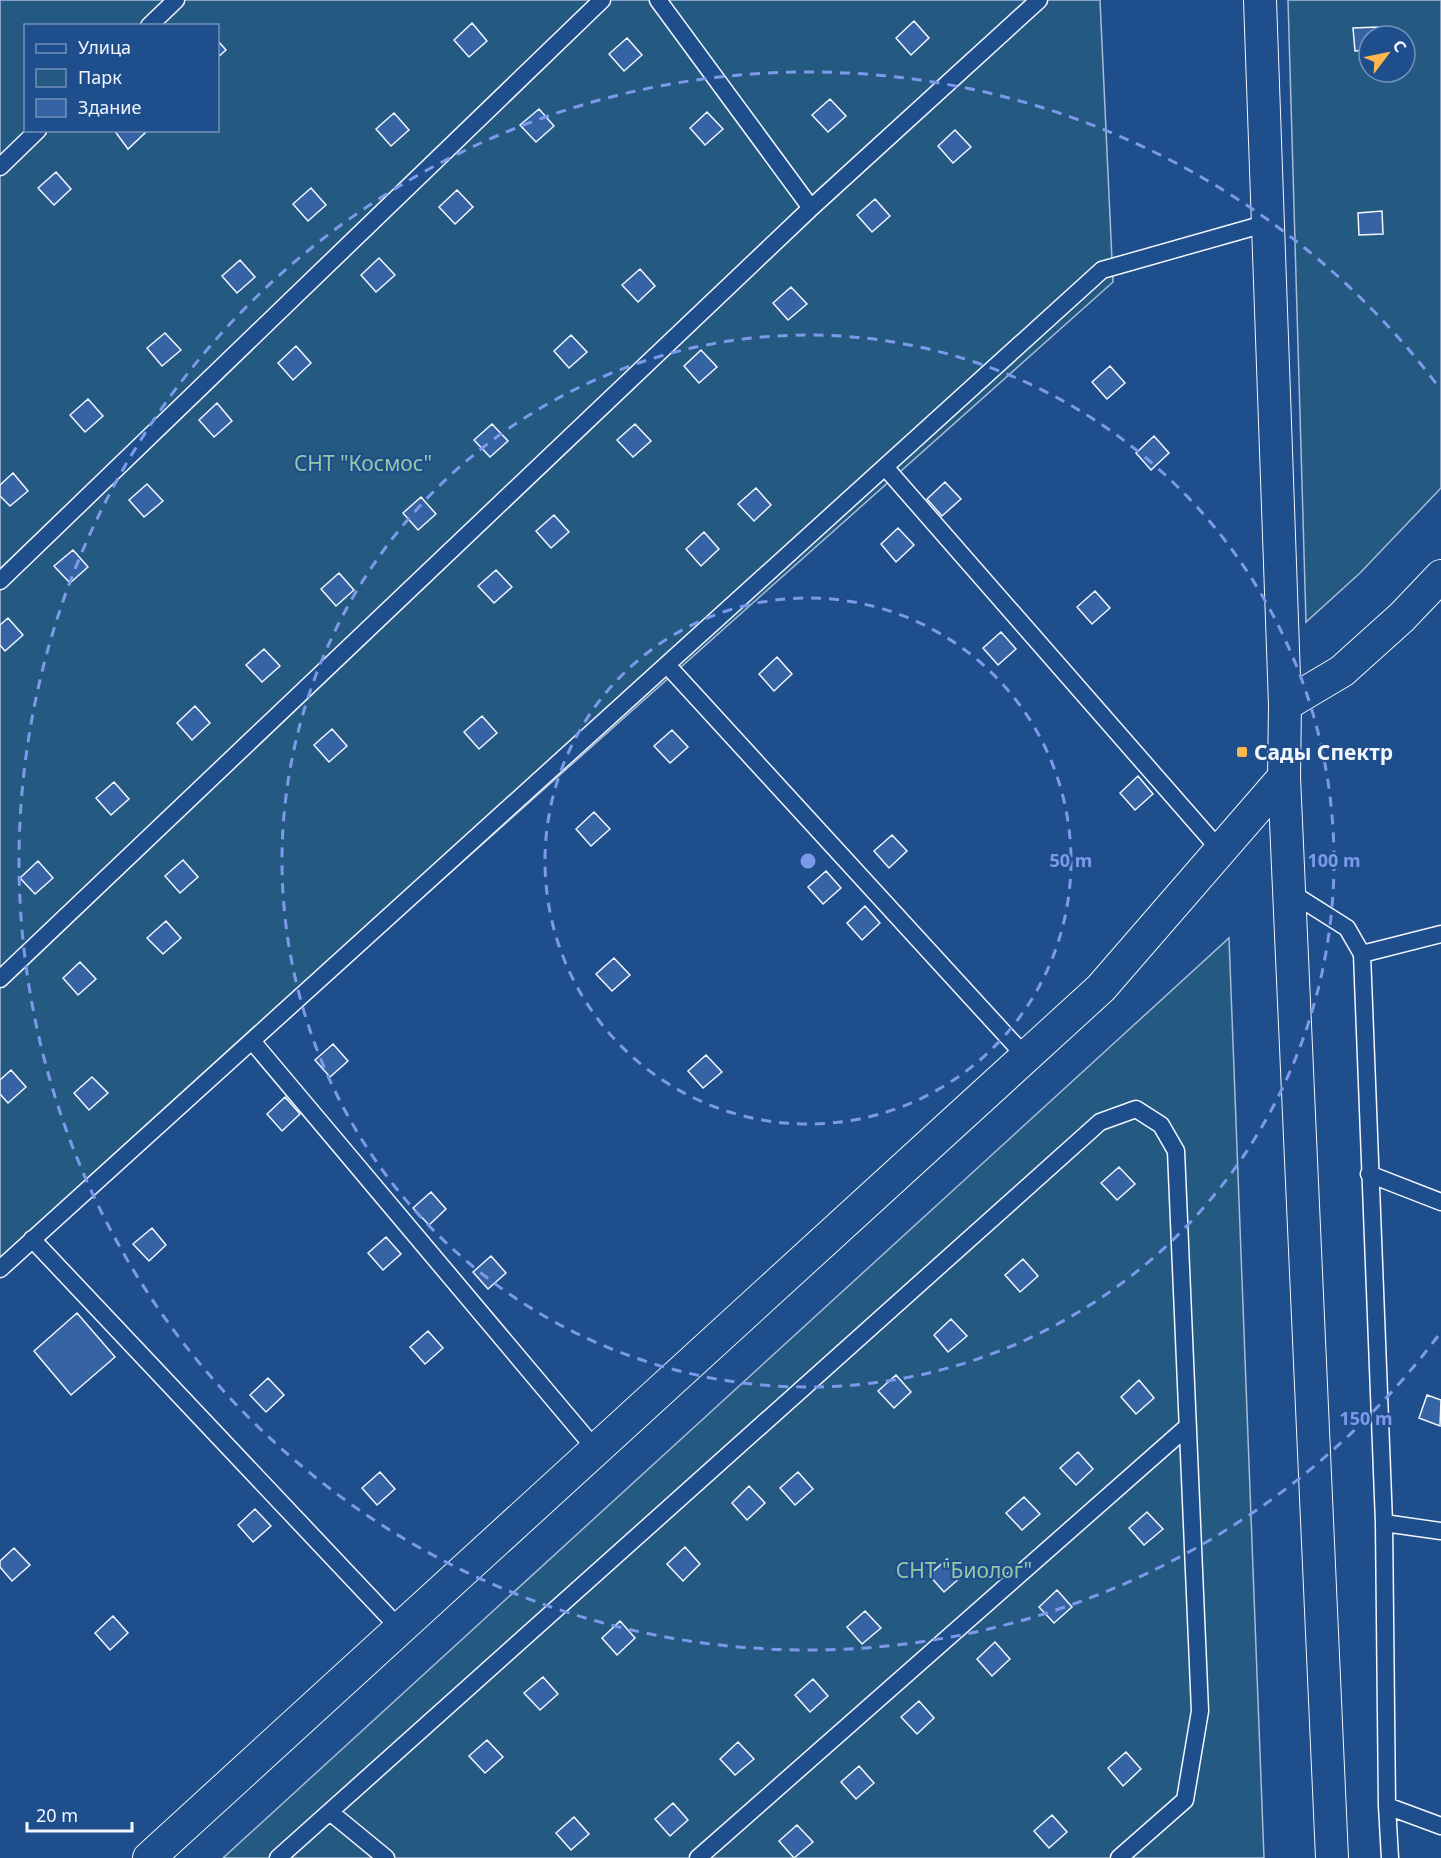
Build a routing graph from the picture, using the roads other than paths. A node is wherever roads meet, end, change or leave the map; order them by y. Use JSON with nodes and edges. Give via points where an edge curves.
{"nodes":[{"id":1,"x":176,"y":0,"type":"edge"},
{"id":2,"x":602,"y":0,"type":"edge"},
{"id":3,"x":658,"y":0,"type":"edge"},
{"id":4,"x":1039,"y":0,"type":"edge"},
{"id":5,"x":1260,"y":0,"type":"edge"},
{"id":6,"x":151,"y":24,"type":"edge"},
{"id":7,"x":36,"y":132,"type":"edge"},
{"id":8,"x":0,"y":167,"type":"edge"},
{"id":9,"x":811,"y":208,"type":"junction"},
{"id":10,"x":1268,"y":224,"type":"junction"},
{"id":11,"x":885,"y":467,"type":"junction"},
{"id":12,"x":1441,"y":576,"type":"edge"},
{"id":13,"x":0,"y":581,"type":"edge"},
{"id":14,"x":667,"y":665,"type":"junction"},
{"id":15,"x":1285,"y":705,"type":"junction"},
{"id":16,"x":1284,"y":777,"type":"junction"},
{"id":17,"x":1221,"y":850,"type":"junction"},
{"id":18,"x":1290,"y":892,"type":"junction"},
{"id":19,"x":1441,"y":934,"type":"edge"},
{"id":20,"x":1362,"y":954,"type":"junction"},
{"id":21,"x":0,"y":979,"type":"edge"},
{"id":22,"x":252,"y":1041,"type":"junction"},
{"id":23,"x":1026,"y":1057,"type":"junction"},
{"id":24,"x":1369,"y":1174,"type":"junction"},
{"id":25,"x":1441,"y":1202,"type":"edge"},
{"id":26,"x":32,"y":1239,"type":"junction"},
{"id":27,"x":0,"y":1269,"type":"edge"},
{"id":28,"x":1188,"y":1426,"type":"junction"},
{"id":29,"x":597,"y":1451,"type":"junction"},
{"id":30,"x":1384,"y":1523,"type":"junction"},
{"id":31,"x":1441,"y":1531,"type":"edge"},
{"id":32,"x":401,"y":1630,"type":"junction"},
{"id":33,"x":1387,"y":1806,"type":"junction"},
{"id":34,"x":330,"y":1812,"type":"junction"},
{"id":35,"x":1441,"y":1826,"type":"edge"},
{"id":36,"x":149,"y":1858,"type":"edge"},
{"id":37,"x":278,"y":1858,"type":"edge"},
{"id":38,"x":386,"y":1858,"type":"edge"},
{"id":39,"x":698,"y":1858,"type":"edge"},
{"id":40,"x":1119,"y":1858,"type":"edge"},
{"id":41,"x":1332,"y":1858,"type":"edge"},
{"id":42,"x":1390,"y":1858,"type":"edge"}],
"edges":[{"from":1,"to":6,"type":"lane"},
{"from":2,"to":13,"type":"lane"},
{"from":3,"to":9,"type":"lane"},
{"from":4,"to":9,"type":"lane"},
{"from":5,"to":10,"type":"street"},
{"from":7,"to":8,"type":"lane"},
{"from":9,"to":21,"type":"lane"},
{"from":10,"to":11,"type":"lane","via":[[1102,270]]},
{"from":10,"to":15,"type":"street"},
{"from":11,"to":14,"type":"lane"},
{"from":11,"to":17,"type":"lane"},
{"from":12,"to":15,"type":"street","via":[[1342,671]]},
{"from":14,"to":22,"type":"lane"},
{"from":14,"to":23,"type":"lane"},
{"from":15,"to":16,"type":"street"},
{"from":16,"to":17,"type":"street"},
{"from":16,"to":18,"type":"street"},
{"from":17,"to":23,"type":"street","via":[[1101,988]]},
{"from":18,"to":20,"type":"lane","via":[[1347,928]]},
{"from":18,"to":41,"type":"street"},
{"from":19,"to":20,"type":"lane"},
{"from":20,"to":24,"type":"lane"},
{"from":22,"to":26,"type":"lane"},
{"from":22,"to":29,"type":"lane"},
{"from":23,"to":29,"type":"street"},
{"from":24,"to":25,"type":"lane"},
{"from":24,"to":30,"type":"lane"},
{"from":26,"to":27,"type":"lane"},
{"from":26,"to":32,"type":"lane"},
{"from":28,"to":34,"type":"lane","via":[[1176,1151],[1161,1125],[1136,1109],[1100,1122]]},
{"from":28,"to":39,"type":"lane"},
{"from":28,"to":40,"type":"lane","via":[[1200,1711],[1185,1800]]},
{"from":29,"to":32,"type":"street"},
{"from":30,"to":31,"type":"lane"},
{"from":30,"to":33,"type":"lane"},
{"from":32,"to":36,"type":"street"},
{"from":33,"to":35,"type":"lane"},
{"from":33,"to":42,"type":"lane"},
{"from":34,"to":37,"type":"lane"},
{"from":34,"to":38,"type":"lane"}]}
